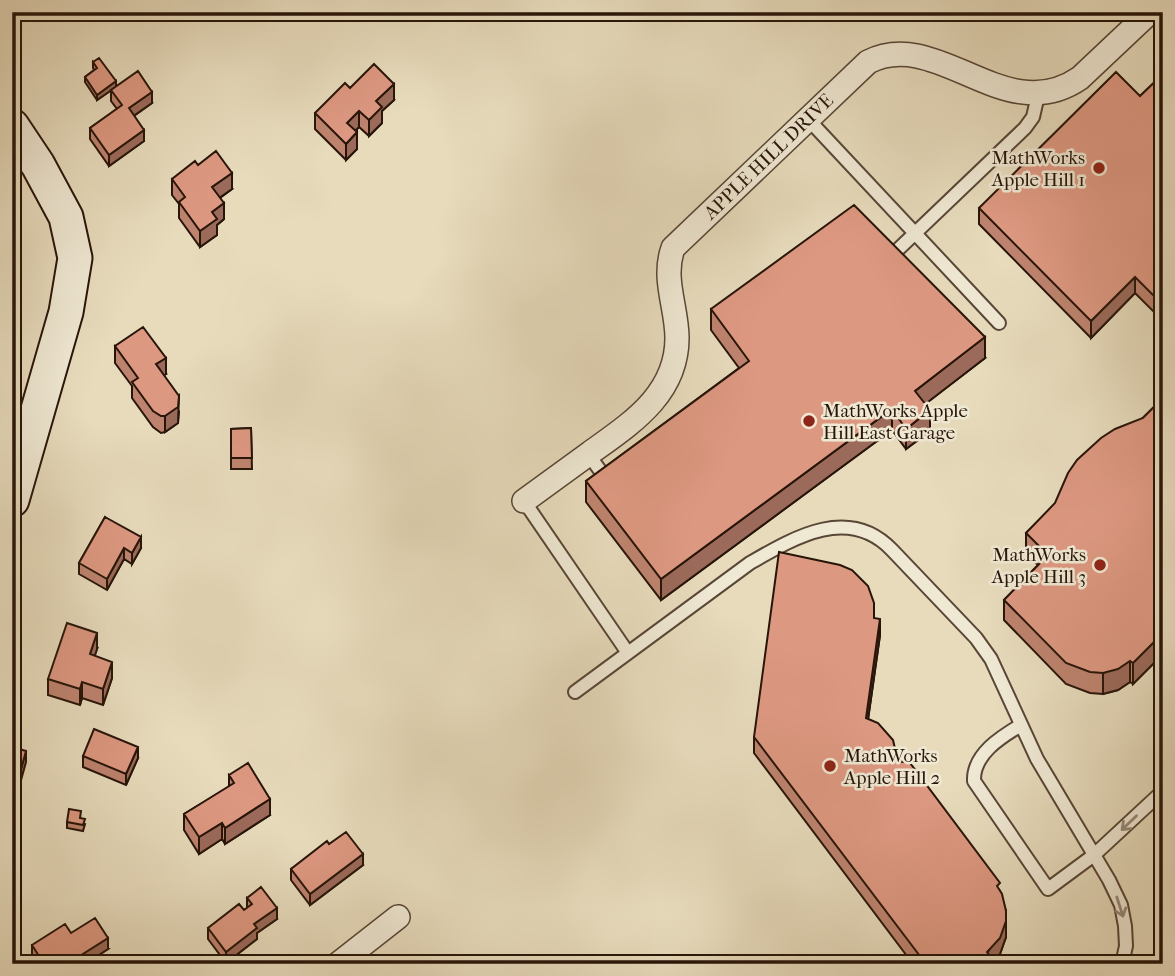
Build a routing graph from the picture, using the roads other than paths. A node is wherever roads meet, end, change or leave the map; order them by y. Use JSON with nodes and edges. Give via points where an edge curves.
{"nodes":[{"id":1,"x":1150,"y":12,"type":"edge"},
{"id":2,"x":1038,"y":95,"type":"junction"},
{"id":3,"x":807,"y":118,"type":"junction"},
{"id":4,"x":12,"y":126,"type":"edge"},
{"id":5,"x":915,"y":233,"type":"junction"},
{"id":6,"x":888,"y":259,"type":"edge"},
{"id":7,"x":999,"y":323,"type":"dead end"},
{"id":8,"x":588,"y":454,"type":"junction"},
{"id":9,"x":610,"y":484,"type":"edge"},
{"id":10,"x":12,"y":500,"type":"edge"},
{"id":11,"x":524,"y":501,"type":"joint"},
{"id":12,"x":628,"y":653,"type":"junction"},
{"id":13,"x":575,"y":692,"type":"dead end"},
{"id":14,"x":1021,"y":724,"type":"junction"},
{"id":15,"x":1163,"y":790,"type":"edge"},
{"id":16,"x":1094,"y":855,"type":"junction"},
{"id":17,"x":398,"y":917,"type":"dead end"},
{"id":18,"x":338,"y":964,"type":"edge"},
{"id":19,"x":1122,"y":964,"type":"edge"}],
"edges":[{"from":1,"to":2,"type":"street","via":[[1080,78],[1054,93]]},
{"from":2,"to":3,"type":"street","name":"APPLE HILL DRIVE","via":[[899,53],[868,62]]},
{"from":2,"to":5,"type":"lane","via":[[1025,128]]},
{"from":3,"to":5,"type":"lane"},
{"from":3,"to":8,"type":"street","name":"APPLE HILL DRIVE","via":[[673,248],[668,277],[677,340],[669,378],[644,412]]},
{"from":4,"to":10,"type":"street","via":[[66,217],[75,258],[66,312]]},
{"from":5,"to":6,"type":"lane"},
{"from":5,"to":7,"type":"lane"},
{"from":8,"to":9,"type":"lane"},
{"from":8,"to":11,"type":"street","name":"APPLE HILL DRIVE"},
{"from":11,"to":12,"type":"lane"},
{"from":12,"to":13,"type":"lane"},
{"from":12,"to":14,"type":"lane","via":[[779,546],[852,526],[881,538],[976,638],[991,659]]},
{"from":14,"to":16,"type":"lane"},
{"from":14,"to":16,"type":"lane","via":[[980,758],[973,770],[979,791],[1048,889]]},
{"from":15,"to":16,"type":"lane","one_way":true},
{"from":16,"to":19,"type":"lane","one_way":true,"via":[[1121,905],[1126,946]]},
{"from":17,"to":18,"type":"street"}]}
